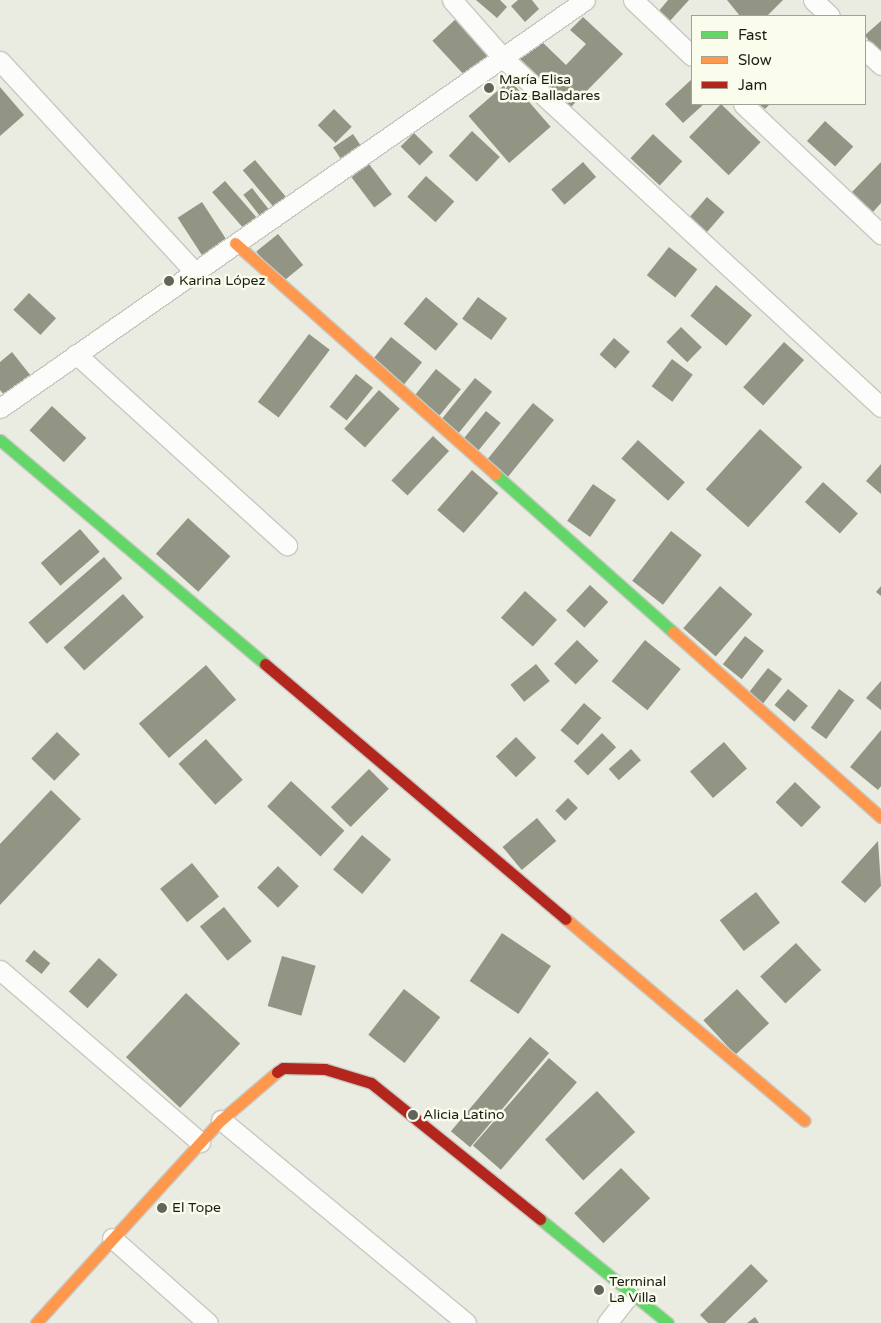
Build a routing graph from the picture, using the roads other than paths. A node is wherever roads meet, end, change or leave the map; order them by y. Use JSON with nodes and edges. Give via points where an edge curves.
{"nodes":[{"id":1,"x":452,"y":0,"type":"edge"},
{"id":2,"x":633,"y":0,"type":"edge"},
{"id":3,"x":813,"y":0,"type":"edge"},
{"id":4,"x":575,"y":3,"type":"edge"},
{"id":5,"x":829,"y":15,"type":"edge"},
{"id":6,"x":866,"y":51,"type":"edge"},
{"id":7,"x":691,"y":55,"type":"edge"},
{"id":8,"x":504,"y":58,"type":"junction"},
{"id":9,"x":0,"y":61,"type":"edge"},
{"id":10,"x":881,"y":65,"type":"edge"},
{"id":11,"x":744,"y":105,"type":"edge"},
{"id":12,"x":881,"y":234,"type":"edge"},
{"id":13,"x":235,"y":243,"type":"junction"},
{"id":14,"x":195,"y":272,"type":"junction"},
{"id":15,"x":76,"y":354,"type":"junction"},
{"id":16,"x":881,"y":407,"type":"edge"},
{"id":17,"x":0,"y":408,"type":"edge"},
{"id":18,"x":0,"y":440,"type":"edge"},
{"id":19,"x":287,"y":545,"type":"dead end"},
{"id":20,"x":881,"y":817,"type":"edge"},
{"id":21,"x":0,"y":970,"type":"edge"},
{"id":22,"x":221,"y":1120,"type":"junction"},
{"id":23,"x":804,"y":1120,"type":"dead end"},
{"id":24,"x":200,"y":1142,"type":"junction"},
{"id":25,"x":112,"y":1238,"type":"junction"},
{"id":26,"x":630,"y":1295,"type":"junction"},
{"id":27,"x":36,"y":1323,"type":"edge"},
{"id":28,"x":208,"y":1323,"type":"edge"},
{"id":29,"x":466,"y":1323,"type":"edge"},
{"id":30,"x":607,"y":1323,"type":"edge"},
{"id":31,"x":668,"y":1323,"type":"edge"}],
"edges":[{"from":1,"to":8,"type":"street"},
{"from":2,"to":7,"type":"street"},
{"from":3,"to":5,"type":"street"},
{"from":4,"to":8,"type":"street"},
{"from":6,"to":10,"type":"street"},
{"from":8,"to":13,"type":"street"},
{"from":8,"to":16,"type":"street"},
{"from":9,"to":14,"type":"street"},
{"from":11,"to":12,"type":"street"},
{"from":13,"to":14,"type":"street"},
{"from":13,"to":20,"type":"street"},
{"from":14,"to":15,"type":"street"},
{"from":15,"to":17,"type":"street"},
{"from":15,"to":19,"type":"street"},
{"from":18,"to":23,"type":"street"},
{"from":21,"to":24,"type":"street"},
{"from":22,"to":24,"type":"street"},
{"from":22,"to":26,"type":"street","via":[[257,1085],[283,1068],[325,1069],[371,1083]]},
{"from":22,"to":29,"type":"street"},
{"from":24,"to":25,"type":"street"},
{"from":25,"to":27,"type":"street"},
{"from":25,"to":28,"type":"street"},
{"from":26,"to":30,"type":"street"},
{"from":26,"to":31,"type":"street"}]}
